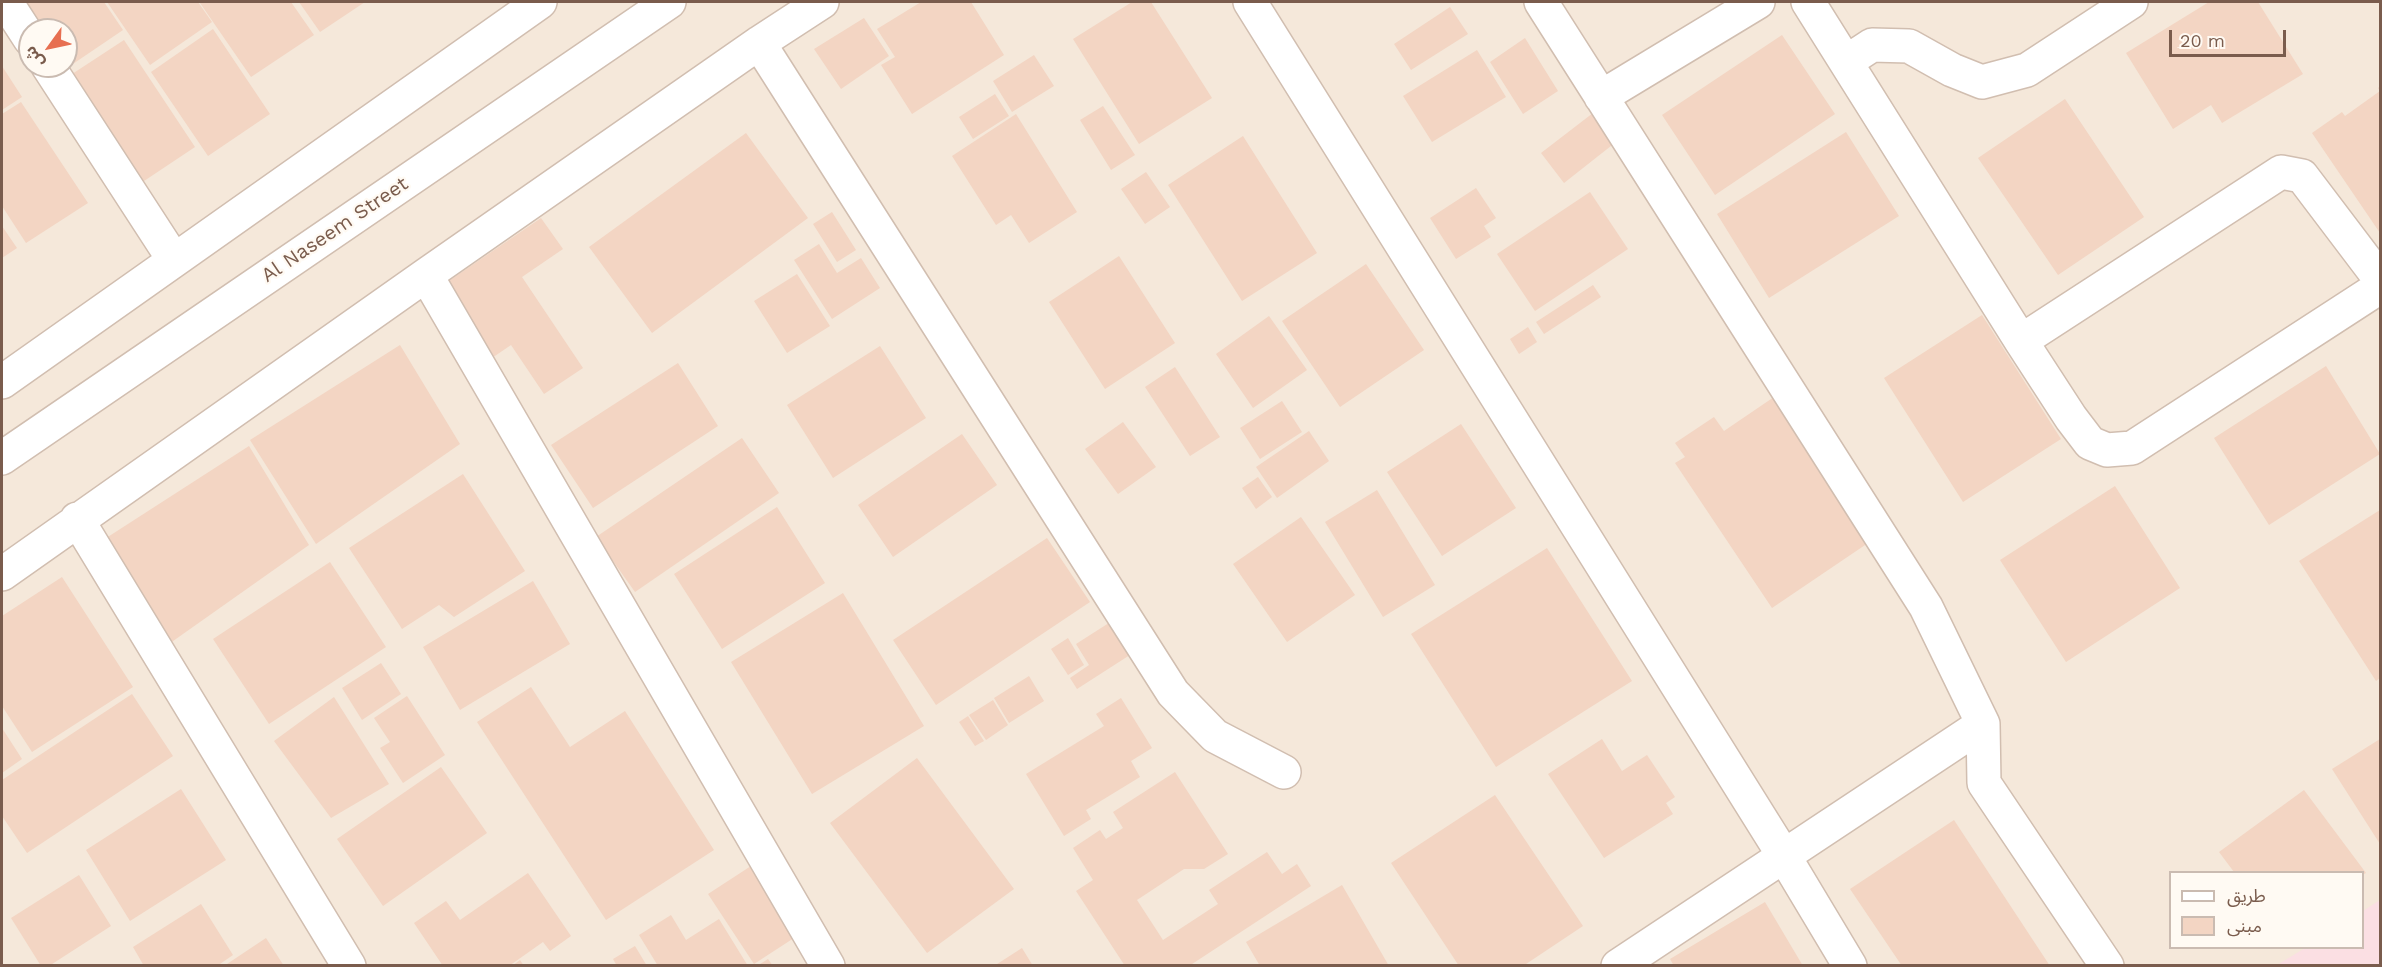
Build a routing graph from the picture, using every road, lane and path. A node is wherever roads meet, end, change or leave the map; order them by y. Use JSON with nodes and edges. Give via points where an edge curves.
{"nodes":[{"id":1,"x":6,"y":2,"type":"edge"},
{"id":2,"x":540,"y":2,"type":"edge"},
{"id":3,"x":669,"y":2,"type":"edge"},
{"id":4,"x":822,"y":2,"type":"edge"},
{"id":5,"x":1250,"y":2,"type":"edge"},
{"id":6,"x":1541,"y":2,"type":"edge"},
{"id":7,"x":1758,"y":2,"type":"edge"},
{"id":8,"x":1808,"y":2,"type":"edge"},
{"id":9,"x":2131,"y":2,"type":"edge"},
{"id":10,"x":18,"y":20,"type":"edge"},
{"id":11,"x":759,"y":43,"type":"junction"},
{"id":12,"x":1846,"y":62,"type":"junction"},
{"id":13,"x":56,"y":78,"type":"edge"},
{"id":14,"x":1601,"y":97,"type":"junction"},
{"id":15,"x":174,"y":260,"type":"junction"},
{"id":16,"x":426,"y":275,"type":"junction"},
{"id":17,"x":2380,"y":279,"type":"edge"},
{"id":18,"x":2380,"y":287,"type":"edge"},
{"id":19,"x":2021,"y":341,"type":"junction"},
{"id":20,"x":2,"y":382,"type":"edge"},
{"id":21,"x":2,"y":458,"type":"edge"},
{"id":22,"x":77,"y":519,"type":"junction"},
{"id":23,"x":2,"y":574,"type":"edge"},
{"id":24,"x":1983,"y":724,"type":"junction"},
{"id":25,"x":1284,"y":772,"type":"dead end"},
{"id":26,"x":1784,"y":856,"type":"junction"},
{"id":27,"x":349,"y":966,"type":"edge"},
{"id":28,"x":828,"y":966,"type":"edge"},
{"id":29,"x":1618,"y":966,"type":"edge"},
{"id":30,"x":1850,"y":966,"type":"edge"},
{"id":31,"x":2107,"y":966,"type":"edge"}],
"edges":[{"from":1,"to":10,"type":"street"},
{"from":2,"to":15,"type":"street"},
{"from":3,"to":21,"type":"street","name":"Al Naseem Street"},
{"from":4,"to":11,"type":"street"},
{"from":5,"to":26,"type":"street"},
{"from":6,"to":14,"type":"street"},
{"from":7,"to":14,"type":"street"},
{"from":8,"to":12,"type":"street"},
{"from":9,"to":12,"type":"street","via":[[2027,70],[1982,82],[1909,46],[1872,45]]},
{"from":11,"to":16,"type":"street"},
{"from":11,"to":25,"type":"street","via":[[1173,693],[1215,736]]},
{"from":12,"to":19,"type":"street"},
{"from":13,"to":15,"type":"street"},
{"from":14,"to":24,"type":"street","via":[[1926,607]]},
{"from":15,"to":20,"type":"street"},
{"from":16,"to":22,"type":"street"},
{"from":16,"to":28,"type":"street"},
{"from":17,"to":19,"type":"street","via":[[2302,176],[2281,172]]},
{"from":18,"to":19,"type":"street","via":[[2132,448],[2107,450],[2090,443]]},
{"from":22,"to":23,"type":"street"},
{"from":22,"to":27,"type":"street"},
{"from":24,"to":26,"type":"street"},
{"from":24,"to":31,"type":"street","via":[[1984,783]]},
{"from":26,"to":29,"type":"street"},
{"from":26,"to":30,"type":"street"}]}
